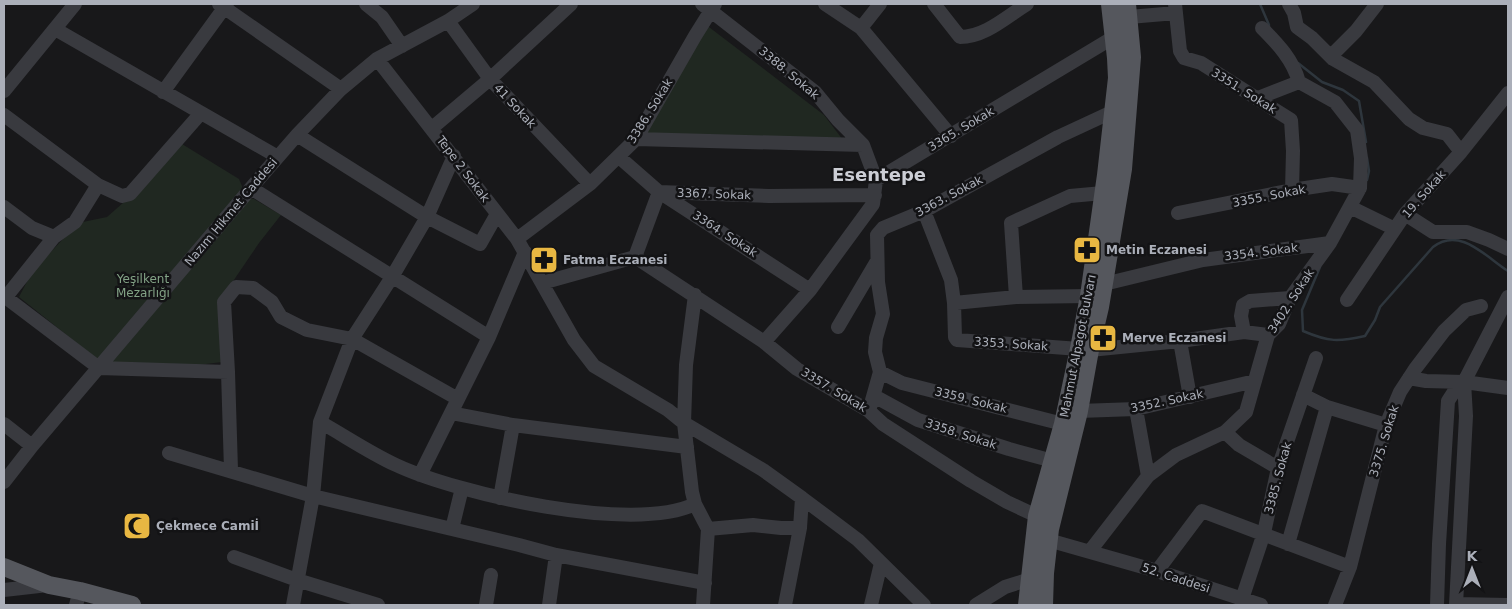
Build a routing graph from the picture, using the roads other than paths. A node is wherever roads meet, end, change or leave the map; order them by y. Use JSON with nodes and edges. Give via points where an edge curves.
{"nodes":[{"id":1,"x":75,"y":4,"type":"edge"},
{"id":2,"x":366,"y":4,"type":"edge"},
{"id":3,"x":473,"y":4,"type":"edge"},
{"id":4,"x":571,"y":4,"type":"edge"},
{"id":5,"x":826,"y":4,"type":"edge"},
{"id":6,"x":880,"y":4,"type":"edge"},
{"id":7,"x":934,"y":4,"type":"edge"},
{"id":8,"x":1027,"y":4,"type":"edge"},
{"id":9,"x":1110,"y":4,"type":"edge"},
{"id":10,"x":1289,"y":4,"type":"edge"},
{"id":11,"x":1376,"y":4,"type":"edge"},
{"id":12,"x":223,"y":5,"type":"edge"},
{"id":13,"x":709,"y":6,"type":"edge"},
{"id":14,"x":1176,"y":8,"type":"edge"},
{"id":15,"x":1128,"y":10,"type":"edge"},
{"id":16,"x":448,"y":21,"type":"junction"},
{"id":17,"x":862,"y":28,"type":"junction"},
{"id":18,"x":1262,"y":28,"type":"dead end"},
{"id":19,"x":54,"y":29,"type":"junction"},
{"id":20,"x":1114,"y":37,"type":"junction"},
{"id":21,"x":402,"y":46,"type":"junction"},
{"id":22,"x":1331,"y":56,"type":"junction"},
{"id":23,"x":377,"y":59,"type":"junction"},
{"id":24,"x":490,"y":79,"type":"junction"},
{"id":25,"x":1298,"y":82,"type":"junction"},
{"id":26,"x":341,"y":89,"type":"junction"},
{"id":27,"x":4,"y":91,"type":"edge"},
{"id":28,"x":163,"y":92,"type":"junction"},
{"id":29,"x":1508,"y":93,"type":"edge"},
{"id":30,"x":1258,"y":98,"type":"junction"},
{"id":31,"x":1114,"y":111,"type":"junction"},
{"id":32,"x":201,"y":113,"type":"junction"},
{"id":33,"x":4,"y":115,"type":"edge"},
{"id":34,"x":432,"y":128,"type":"junction"},
{"id":35,"x":297,"y":135,"type":"junction"},
{"id":36,"x":950,"y":136,"type":"junction"},
{"id":37,"x":636,"y":139,"type":"junction"},
{"id":38,"x":863,"y":145,"type":"junction"},
{"id":39,"x":1461,"y":152,"type":"junction"},
{"id":40,"x":454,"y":156,"type":"junction"},
{"id":41,"x":278,"y":157,"type":"junction"},
{"id":42,"x":619,"y":157,"type":"junction"},
{"id":43,"x":876,"y":180,"type":"junction"},
{"id":44,"x":590,"y":184,"type":"junction"},
{"id":45,"x":98,"y":185,"type":"junction"},
{"id":46,"x":251,"y":188,"type":"junction"},
{"id":47,"x":1360,"y":188,"type":"junction"},
{"id":48,"x":1292,"y":190,"type":"junction"},
{"id":49,"x":659,"y":192,"type":"junction"},
{"id":50,"x":1103,"y":193,"type":"junction"},
{"id":51,"x":875,"y":195,"type":"junction"},
{"id":52,"x":4,"y":207,"type":"edge"},
{"id":53,"x":1352,"y":208,"type":"junction"},
{"id":54,"x":924,"y":211,"type":"junction"},
{"id":55,"x":1178,"y":213,"type":"dead end"},
{"id":56,"x":497,"y":214,"type":"junction"},
{"id":57,"x":1405,"y":214,"type":"junction"},
{"id":58,"x":427,"y":217,"type":"junction"},
{"id":59,"x":1389,"y":226,"type":"junction"},
{"id":60,"x":54,"y":237,"type":"junction"},
{"id":61,"x":518,"y":239,"type":"junction"},
{"id":62,"x":1330,"y":243,"type":"junction"},
{"id":63,"x":1508,"y":250,"type":"edge"},
{"id":64,"x":525,"y":252,"type":"junction"},
{"id":65,"x":635,"y":256,"type":"junction"},
{"id":66,"x":877,"y":261,"type":"junction"},
{"id":67,"x":392,"y":277,"type":"junction"},
{"id":68,"x":542,"y":283,"type":"junction"},
{"id":69,"x":1104,"y":284,"type":"junction"},
{"id":70,"x":810,"y":290,"type":"junction"},
{"id":71,"x":694,"y":295,"type":"junction"},
{"id":72,"x":1089,"y":296,"type":"junction"},
{"id":73,"x":5,"y":297,"type":"edge"},
{"id":74,"x":1016,"y":297,"type":"junction"},
{"id":75,"x":1290,"y":298,"type":"junction"},
{"id":76,"x":1508,"y":298,"type":"edge"},
{"id":77,"x":1347,"y":300,"type":"dead end"},
{"id":78,"x":954,"y":303,"type":"junction"},
{"id":79,"x":1481,"y":306,"type":"dead end"},
{"id":80,"x":838,"y":326,"type":"dead end"},
{"id":81,"x":1244,"y":332,"type":"junction"},
{"id":82,"x":1268,"y":335,"type":"junction"},
{"id":83,"x":489,"y":338,"type":"junction"},
{"id":84,"x":352,"y":339,"type":"junction"},
{"id":85,"x":1180,"y":341,"type":"junction"},
{"id":86,"x":764,"y":342,"type":"junction"},
{"id":87,"x":1084,"y":349,"type":"junction"},
{"id":88,"x":1316,"y":358,"type":"dead end"},
{"id":89,"x":99,"y":368,"type":"junction"},
{"id":90,"x":228,"y":372,"type":"junction"},
{"id":91,"x":880,"y":372,"type":"junction"},
{"id":92,"x":1409,"y":378,"type":"junction"},
{"id":93,"x":1254,"y":381,"type":"junction"},
{"id":94,"x":1464,"y":382,"type":"junction"},
{"id":95,"x":1508,"y":388,"type":"edge"},
{"id":96,"x":1303,"y":394,"type":"junction"},
{"id":97,"x":874,"y":396,"type":"junction"},
{"id":98,"x":1190,"y":397,"type":"junction"},
{"id":99,"x":458,"y":399,"type":"junction"},
{"id":100,"x":1326,"y":407,"type":"junction"},
{"id":101,"x":1136,"y":409,"type":"junction"},
{"id":102,"x":869,"y":411,"type":"junction"},
{"id":103,"x":1079,"y":411,"type":"junction"},
{"id":104,"x":451,"y":412,"type":"junction"},
{"id":105,"x":320,"y":422,"type":"junction"},
{"id":106,"x":684,"y":423,"type":"junction"},
{"id":107,"x":4,"y":424,"type":"edge"},
{"id":108,"x":513,"y":424,"type":"junction"},
{"id":109,"x":1063,"y":424,"type":"junction"},
{"id":110,"x":1386,"y":425,"type":"junction"},
{"id":111,"x":1225,"y":432,"type":"junction"},
{"id":112,"x":32,"y":446,"type":"junction"},
{"id":113,"x":687,"y":447,"type":"junction"},
{"id":114,"x":170,"y":453,"type":"dead end"},
{"id":115,"x":1053,"y":461,"type":"junction"},
{"id":116,"x":1278,"y":468,"type":"junction"},
{"id":117,"x":231,"y":470,"type":"junction"},
{"id":118,"x":420,"y":475,"type":"junction"},
{"id":119,"x":1148,"y":476,"type":"junction"},
{"id":120,"x":4,"y":482,"type":"edge"},
{"id":121,"x":462,"y":488,"type":"junction"},
{"id":122,"x":314,"y":496,"type":"junction"},
{"id":123,"x":500,"y":498,"type":"junction"},
{"id":124,"x":802,"y":498,"type":"junction"},
{"id":125,"x":695,"y":504,"type":"junction"},
{"id":126,"x":800,"y":528,"type":"junction"},
{"id":127,"x":1044,"y":528,"type":"junction"},
{"id":128,"x":452,"y":529,"type":"junction"},
{"id":129,"x":708,"y":529,"type":"junction"},
{"id":130,"x":1264,"y":533,"type":"junction"},
{"id":131,"x":1288,"y":544,"type":"junction"},
{"id":132,"x":1090,"y":551,"type":"junction"},
{"id":133,"x":556,"y":556,"type":"junction"},
{"id":134,"x":234,"y":557,"type":"dead end"},
{"id":135,"x":881,"y":563,"type":"junction"},
{"id":136,"x":4,"y":567,"type":"edge"},
{"id":137,"x":1350,"y":567,"type":"junction"},
{"id":138,"x":1157,"y":571,"type":"junction"},
{"id":139,"x":491,"y":575,"type":"dead end"},
{"id":140,"x":297,"y":580,"type":"junction"},
{"id":141,"x":1030,"y":580,"type":"junction"},
{"id":142,"x":705,"y":583,"type":"junction"},
{"id":143,"x":49,"y":585,"type":"junction"},
{"id":144,"x":4,"y":590,"type":"edge"},
{"id":145,"x":78,"y":598,"type":"edge"},
{"id":146,"x":1235,"y":600,"type":"edge"},
{"id":147,"x":1437,"y":600,"type":"edge"},
{"id":148,"x":1456,"y":602,"type":"edge"},
{"id":149,"x":132,"y":605,"type":"edge"},
{"id":150,"x":294,"y":605,"type":"edge"},
{"id":151,"x":378,"y":605,"type":"edge"},
{"id":152,"x":486,"y":605,"type":"edge"},
{"id":153,"x":549,"y":605,"type":"edge"},
{"id":154,"x":703,"y":605,"type":"edge"},
{"id":155,"x":785,"y":605,"type":"edge"},
{"id":156,"x":871,"y":605,"type":"edge"},
{"id":157,"x":924,"y":605,"type":"edge"},
{"id":158,"x":976,"y":605,"type":"edge"},
{"id":159,"x":1027,"y":605,"type":"edge"},
{"id":160,"x":1044,"y":605,"type":"edge"},
{"id":161,"x":1261,"y":605,"type":"edge"},
{"id":162,"x":1335,"y":605,"type":"edge"},
{"id":163,"x":1508,"y":605,"type":"edge"}],
"edges":[{"from":1,"to":19,"type":"street"},
{"from":2,"to":21,"type":"street","via":[[382,17]]},
{"from":3,"to":16,"type":"street","name":"Nazım Hikmet Caddesi"},
{"from":4,"to":24,"type":"street"},
{"from":5,"to":17,"type":"street"},
{"from":6,"to":17,"type":"street"},
{"from":7,"to":8,"type":"street","via":[[960,37],[969,37],[980,34]]},
{"from":9,"to":20,"type":"main road","name":"Mahmut Alpagot Bulvarı"},
{"from":10,"to":22,"type":"street","via":[[1297,27]]},
{"from":11,"to":22,"type":"street","via":[[1356,31]]},
{"from":12,"to":26,"type":"street"},
{"from":12,"to":28,"type":"street"},
{"from":13,"to":37,"type":"street","name":"3386. Sokak"},
{"from":13,"to":38,"type":"street","name":"3388. Sokak","via":[[815,92]]},
{"from":14,"to":15,"type":"street"},
{"from":14,"to":30,"type":"street","name":"3351. Sokak","via":[[1180,51],[1184,58],[1202,63]]},
{"from":15,"to":69,"type":"main road","name":"Mahmut Alpagot Bulvarı","via":[[1132,57],[1130,96],[1123,169]]},
{"from":16,"to":21,"type":"street","name":"Nazım Hikmet Caddesi"},
{"from":16,"to":24,"type":"street","name":"41 Sokak"},
{"from":17,"to":36,"type":"street"},
{"from":18,"to":25,"type":"street","via":[[1287,56]]},
{"from":19,"to":27,"type":"street"},
{"from":19,"to":28,"type":"street"},
{"from":20,"to":31,"type":"main road","name":"Mahmut Alpagot Bulvarı"},
{"from":20,"to":36,"type":"street","name":"3365. Sokak"},
{"from":21,"to":23,"type":"street","name":"Nazım Hikmet Caddesi"},
{"from":22,"to":39,"type":"street","via":[[1374,82],[1409,119],[1423,128],[1446,134]]},
{"from":23,"to":26,"type":"street","name":"Nazım Hikmet Caddesi"},
{"from":23,"to":34,"type":"street","name":"Tepe 2 Sokak"},
{"from":24,"to":34,"type":"street"},
{"from":24,"to":44,"type":"street","name":"41 Sokak"},
{"from":25,"to":30,"type":"street"},
{"from":25,"to":47,"type":"street","name":"3402. Sokak","via":[[1335,102],[1357,130],[1361,158]]},
{"from":26,"to":35,"type":"street","name":"Nazım Hikmet Caddesi"},
{"from":28,"to":32,"type":"street"},
{"from":29,"to":39,"type":"street","name":"19. Sokak"},
{"from":30,"to":48,"type":"street","name":"3351. Sokak","via":[[1291,120]]},
{"from":31,"to":50,"type":"main road","name":"Mahmut Alpagot Bulvarı"},
{"from":31,"to":54,"type":"street","name":"3363. Sokak","via":[[1058,137]]},
{"from":32,"to":41,"type":"street"},
{"from":32,"to":45,"type":"street","via":[[130,194],[122,196]]},
{"from":33,"to":45,"type":"street"},
{"from":34,"to":40,"type":"street","name":"Tepe 2 Sokak"},
{"from":35,"to":41,"type":"street","name":"Nazım Hikmet Caddesi"},
{"from":35,"to":58,"type":"street"},
{"from":36,"to":43,"type":"street","name":"3365. Sokak"},
{"from":37,"to":38,"type":"street"},
{"from":37,"to":42,"type":"street","name":"3386. Sokak"},
{"from":38,"to":43,"type":"street","name":"3388. Sokak"},
{"from":39,"to":57,"type":"street","name":"19. Sokak"},
{"from":40,"to":56,"type":"street","name":"Tepe 2 Sokak"},
{"from":40,"to":58,"type":"street"},
{"from":41,"to":46,"type":"street","name":"Nazım Hikmet Caddesi"},
{"from":42,"to":44,"type":"street","name":"3386. Sokak"},
{"from":42,"to":49,"type":"street","name":"3364. Sokak"},
{"from":43,"to":51,"type":"street"},
{"from":44,"to":61,"type":"street","name":"3386. Sokak"},
{"from":45,"to":60,"type":"street","via":[[75,222]]},
{"from":46,"to":67,"type":"street"},
{"from":46,"to":89,"type":"street","name":"Nazım Hikmet Caddesi"},
{"from":47,"to":48,"type":"street","name":"3355. Sokak","via":[[1332,184]]},
{"from":47,"to":53,"type":"street","name":"3402. Sokak"},
{"from":48,"to":55,"type":"street","name":"3355. Sokak"},
{"from":49,"to":51,"type":"street","name":"3367. Sokak"},
{"from":49,"to":65,"type":"street","name":"3367. Sokak"},
{"from":49,"to":70,"type":"street","name":"3364. Sokak"},
{"from":50,"to":72,"type":"main road","name":"Mahmut Alpagot Bulvarı"},
{"from":50,"to":74,"type":"street","via":[[1070,196],[1011,223]]},
{"from":51,"to":70,"type":"street","via":[[873,204]]},
{"from":52,"to":60,"type":"street","via":[[32,228]]},
{"from":53,"to":59,"type":"street"},
{"from":53,"to":62,"type":"street","name":"3402. Sokak"},
{"from":54,"to":66,"type":"street","name":"3363. Sokak","via":[[883,228],[877,235]]},
{"from":54,"to":78,"type":"street","name":"3353. Sokak","via":[[951,280]]},
{"from":56,"to":58,"type":"street","via":[[480,244]]},
{"from":56,"to":61,"type":"street","name":"Tepe 2 Sokak"},
{"from":57,"to":59,"type":"street","name":"19. Sokak"},
{"from":57,"to":63,"type":"street","via":[[1433,232],[1467,232]]},
{"from":58,"to":67,"type":"street"},
{"from":59,"to":77,"type":"street","name":"19. Sokak"},
{"from":60,"to":73,"type":"street"},
{"from":61,"to":64,"type":"street","name":"Tepe 2 Sokak"},
{"from":62,"to":69,"type":"street","name":"3354. Sokak","via":[[1203,260]]},
{"from":62,"to":75,"type":"street","name":"3402. Sokak"},
{"from":64,"to":68,"type":"street","name":"Tepe 2 Sokak"},
{"from":64,"to":83,"type":"street"},
{"from":65,"to":68,"type":"street"},
{"from":65,"to":71,"type":"street","name":"3357. Sokak"},
{"from":66,"to":80,"type":"street"},
{"from":66,"to":91,"type":"street","name":"3363. Sokak","via":[[883,314],[876,345]]},
{"from":67,"to":83,"type":"street"},
{"from":67,"to":84,"type":"street"},
{"from":68,"to":106,"type":"street","name":"Tepe 2 Sokak","via":[[574,340],[594,366]]},
{"from":69,"to":87,"type":"main road","name":"Mahmut Alpagot Bulvarı"},
{"from":70,"to":86,"type":"street"},
{"from":71,"to":86,"type":"street","name":"3357. Sokak"},
{"from":71,"to":106,"type":"street","via":[[686,365]]},
{"from":72,"to":74,"type":"street"},
{"from":72,"to":87,"type":"main road","name":"Mahmut Alpagot Bulvarı"},
{"from":73,"to":89,"type":"street"},
{"from":74,"to":78,"type":"street"},
{"from":75,"to":81,"type":"street","via":[[1250,301],[1243,305]]},
{"from":75,"to":82,"type":"street","name":"3402. Sokak","via":[[1279,324]]},
{"from":76,"to":94,"type":"street"},
{"from":78,"to":87,"type":"street","name":"3353. Sokak","via":[[957,340]]},
{"from":79,"to":92,"type":"street","name":"3375. Sokak","via":[[1466,310],[1444,331]]},
{"from":81,"to":82,"type":"street","name":"3353. Sokak"},
{"from":81,"to":85,"type":"street","name":"3353. Sokak"},
{"from":82,"to":93,"type":"street","name":"3402. Sokak"},
{"from":83,"to":99,"type":"street"},
{"from":84,"to":90,"type":"street","via":[[307,330],[281,317],[272,302],[253,288],[236,287],[224,302]]},
{"from":84,"to":99,"type":"street"},
{"from":84,"to":105,"type":"street"},
{"from":85,"to":87,"type":"street","name":"3353. Sokak"},
{"from":85,"to":98,"type":"street"},
{"from":86,"to":102,"type":"street","name":"3357. Sokak","via":[[797,369]]},
{"from":87,"to":103,"type":"main road","name":"Mahmut Alpagot Bulvarı"},
{"from":87,"to":109,"type":"main road","name":"Mahmut Alpagot Bulvarı"},
{"from":88,"to":96,"type":"street","name":"3385. Sokak"},
{"from":89,"to":90,"type":"street"},
{"from":89,"to":112,"type":"street","name":"Nazım Hikmet Caddesi"},
{"from":90,"to":117,"type":"street"},
{"from":91,"to":97,"type":"street"},
{"from":91,"to":109,"type":"street","name":"3359. Sokak","via":[[902,382]]},
{"from":92,"to":94,"type":"street"},
{"from":92,"to":110,"type":"street","name":"3375. Sokak"},
{"from":93,"to":98,"type":"street","name":"3352. Sokak"},
{"from":93,"to":111,"type":"street","name":"3402. Sokak","via":[[1246,412]]},
{"from":94,"to":95,"type":"street"},
{"from":94,"to":147,"type":"street","via":[[1451,396],[1446,416]]},
{"from":94,"to":148,"type":"street","via":[[1466,416]]},
{"from":96,"to":100,"type":"street"},
{"from":96,"to":116,"type":"street","name":"3385. Sokak"},
{"from":97,"to":102,"type":"street"},
{"from":97,"to":115,"type":"street","name":"3358. Sokak","via":[[918,420]]},
{"from":98,"to":101,"type":"street","name":"3352. Sokak"},
{"from":99,"to":104,"type":"street"},
{"from":100,"to":110,"type":"street"},
{"from":100,"to":131,"type":"street"},
{"from":101,"to":103,"type":"street","name":"3352. Sokak"},
{"from":101,"to":119,"type":"street"},
{"from":102,"to":127,"type":"street","name":"3357. Sokak","via":[[882,424]]},
{"from":103,"to":127,"type":"main road","name":"Mahmut Alpagot Bulvarı"},
{"from":104,"to":108,"type":"street"},
{"from":104,"to":118,"type":"street"},
{"from":105,"to":118,"type":"street"},
{"from":105,"to":122,"type":"street"},
{"from":106,"to":113,"type":"street"},
{"from":106,"to":124,"type":"street","name":"Tepe 2 Sokak","via":[[763,470]]},
{"from":107,"to":112,"type":"street"},
{"from":108,"to":113,"type":"street"},
{"from":108,"to":123,"type":"street"},
{"from":109,"to":115,"type":"main road","name":"Mahmut Alpagot Bulvarı"},
{"from":110,"to":137,"type":"street","name":"3375. Sokak"},
{"from":111,"to":116,"type":"street","via":[[1239,445]]},
{"from":111,"to":119,"type":"street","name":"3402. Sokak","via":[[1176,455]]},
{"from":112,"to":120,"type":"street","name":"Nazım Hikmet Caddesi"},
{"from":113,"to":125,"type":"street"},
{"from":114,"to":117,"type":"street"},
{"from":115,"to":127,"type":"main road","name":"Mahmut Alpagot Bulvarı"},
{"from":116,"to":130,"type":"street","name":"3385. Sokak"},
{"from":117,"to":122,"type":"street"},
{"from":118,"to":121,"type":"street"},
{"from":119,"to":132,"type":"street","name":"3402. Sokak"},
{"from":121,"to":123,"type":"street"},
{"from":121,"to":128,"type":"street"},
{"from":122,"to":128,"type":"street"},
{"from":122,"to":140,"type":"street"},
{"from":123,"to":125,"type":"street","via":[[594,513],[643,514],[682,510]]},
{"from":124,"to":126,"type":"street"},
{"from":124,"to":135,"type":"street","name":"Tepe 2 Sokak","via":[[858,540]]},
{"from":125,"to":129,"type":"street"},
{"from":126,"to":129,"type":"street","via":[[753,525]]},
{"from":126,"to":155,"type":"street"},
{"from":127,"to":132,"type":"street","name":"52. Caddesi"},
{"from":127,"to":141,"type":"main road"},
{"from":127,"to":160,"type":"main road"},
{"from":128,"to":133,"type":"street"},
{"from":129,"to":142,"type":"street"},
{"from":130,"to":131,"type":"street"},
{"from":130,"to":138,"type":"street","via":[[1202,511]]},
{"from":130,"to":146,"type":"street","name":"3385. Sokak"},
{"from":131,"to":137,"type":"street"},
{"from":132,"to":138,"type":"street","name":"52. Caddesi"},
{"from":133,"to":142,"type":"street"},
{"from":133,"to":153,"type":"street"},
{"from":134,"to":140,"type":"street"},
{"from":135,"to":156,"type":"street"},
{"from":135,"to":157,"type":"street","name":"Tepe 2 Sokak"},
{"from":136,"to":143,"type":"main road"},
{"from":137,"to":162,"type":"street","name":"3375. Sokak"},
{"from":138,"to":146,"type":"street","name":"52. Caddesi"},
{"from":139,"to":152,"type":"street"},
{"from":140,"to":150,"type":"street"},
{"from":140,"to":151,"type":"street"},
{"from":141,"to":158,"type":"street","via":[[1005,587]]},
{"from":141,"to":159,"type":"main road"},
{"from":142,"to":154,"type":"street"},
{"from":143,"to":144,"type":"street"},
{"from":143,"to":145,"type":"main road"},
{"from":145,"to":149,"type":"main road"},
{"from":146,"to":161,"type":"street","name":"52. Caddesi"},
{"from":147,"to":148,"type":"street","via":[[1443,591],[1449,591]]},
{"from":148,"to":163,"type":"street"}]}
